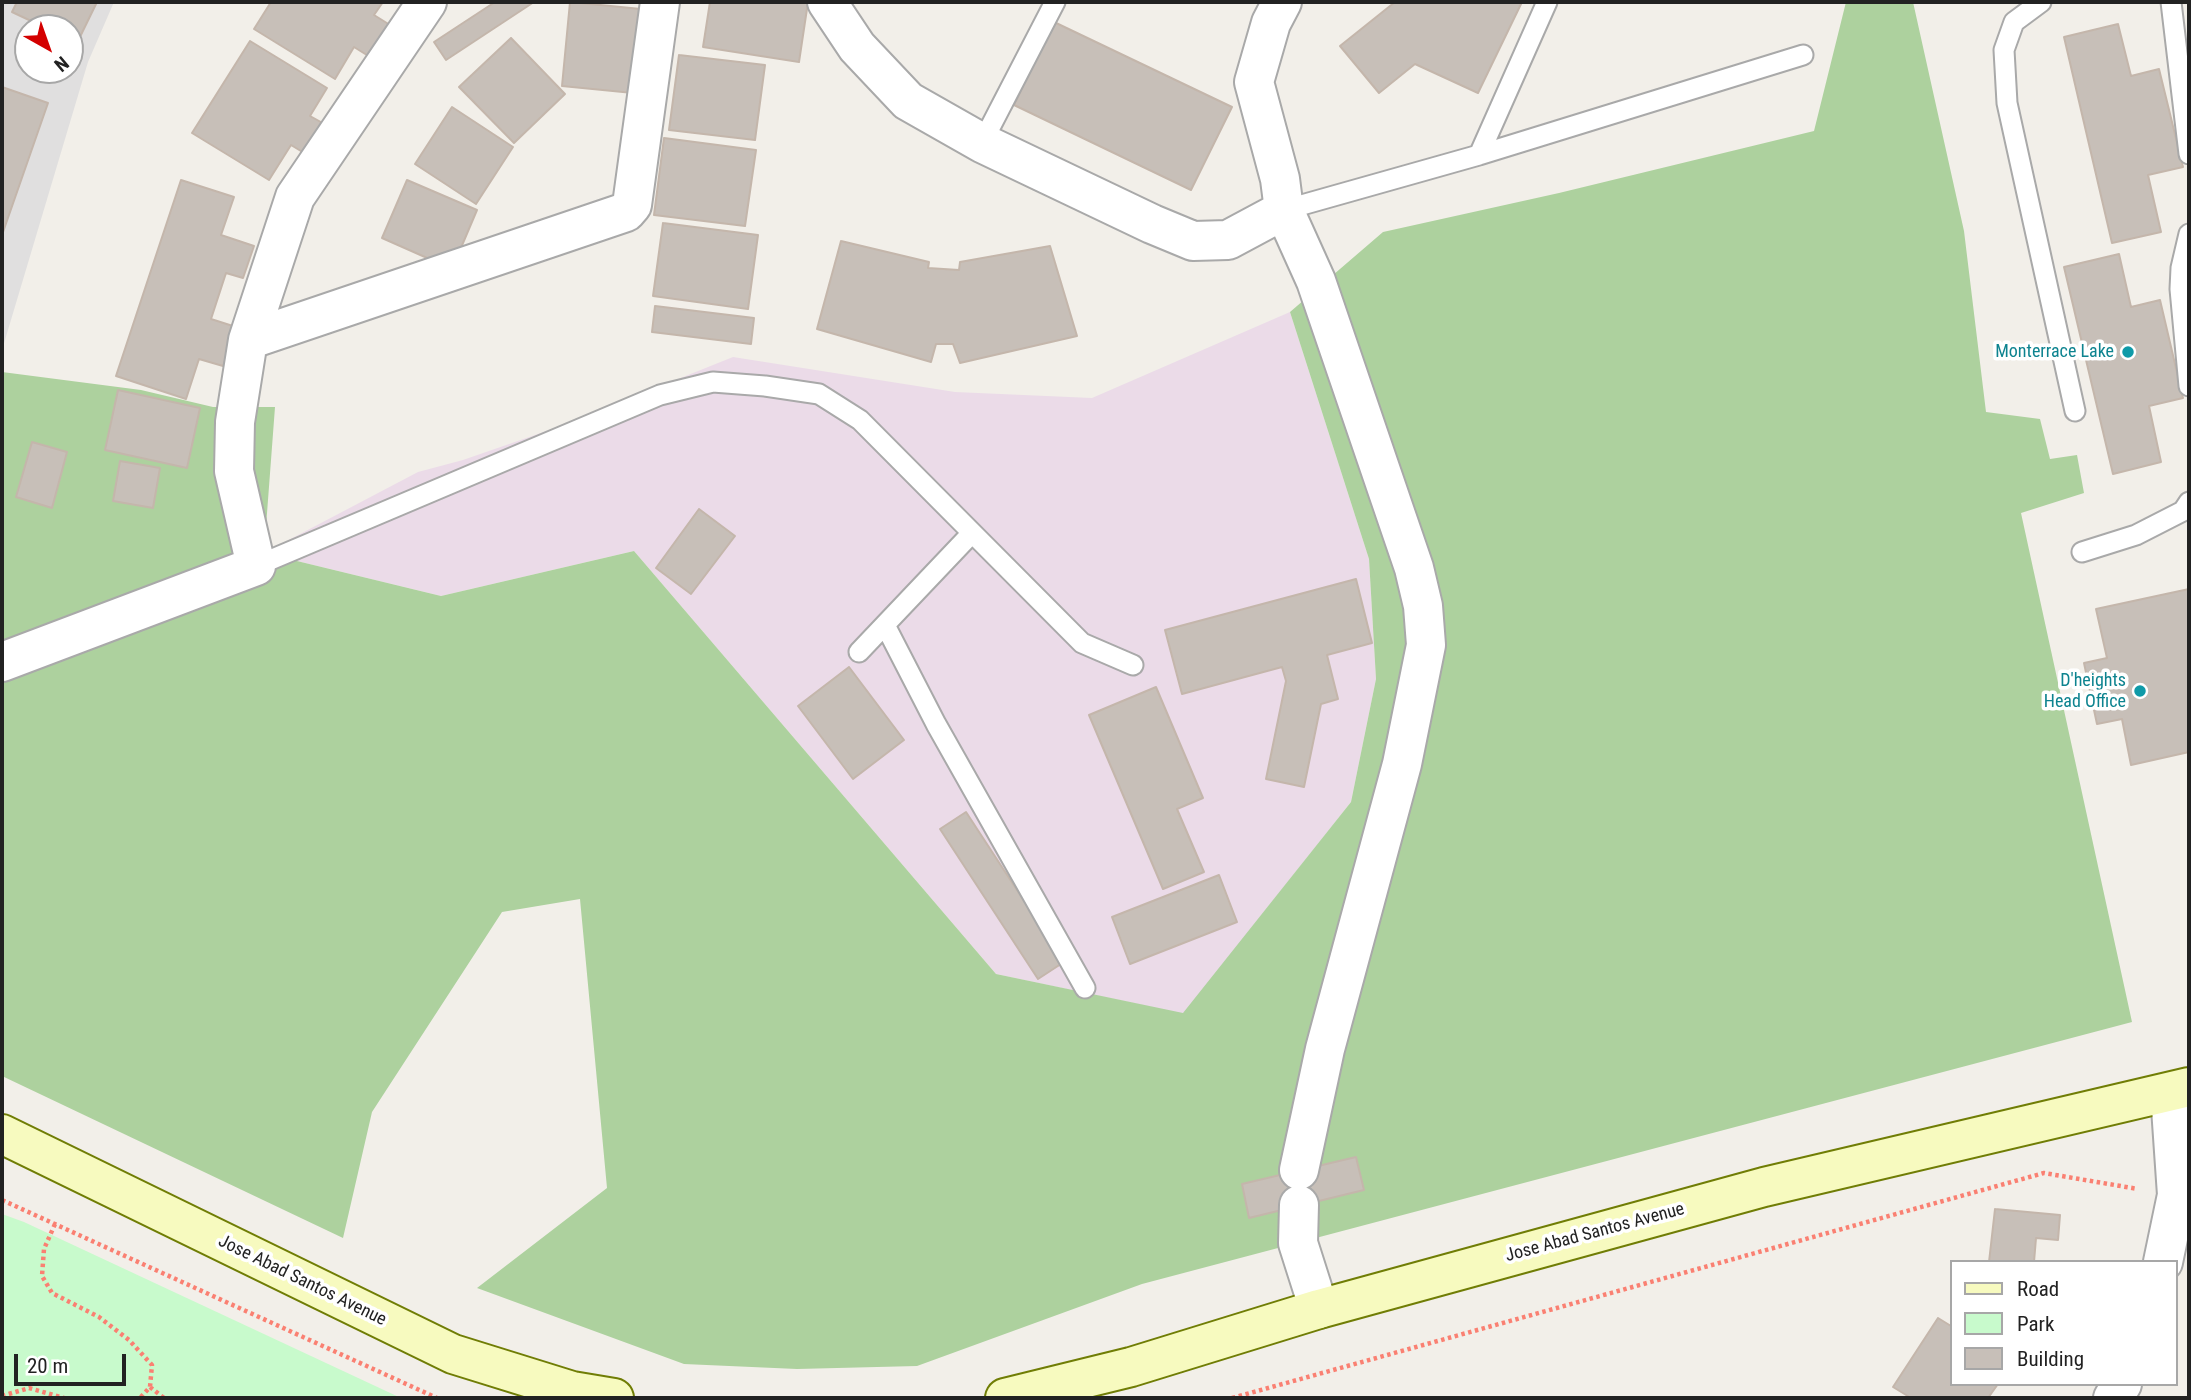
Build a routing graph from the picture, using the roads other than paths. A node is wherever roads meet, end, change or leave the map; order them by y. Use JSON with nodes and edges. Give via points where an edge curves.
{"nodes":[{"id":1,"x":427,"y":2,"type":"edge"},
{"id":2,"x":660,"y":2,"type":"edge"},
{"id":3,"x":827,"y":2,"type":"edge"},
{"id":4,"x":1055,"y":2,"type":"edge"},
{"id":5,"x":1282,"y":2,"type":"edge"},
{"id":6,"x":1548,"y":2,"type":"edge"},
{"id":7,"x":2041,"y":2,"type":"edge"},
{"id":8,"x":2171,"y":2,"type":"edge"},
{"id":9,"x":1803,"y":55,"type":"dead end"},
{"id":10,"x":982,"y":143,"type":"junction"},
{"id":11,"x":2189,"y":154,"type":"edge"},
{"id":12,"x":1479,"y":155,"type":"junction"},
{"id":13,"x":1284,"y":210,"type":"junction"},
{"id":14,"x":2189,"y":234,"type":"edge"},
{"id":15,"x":248,"y":340,"type":"junction"},
{"id":16,"x":2189,"y":386,"type":"edge"},
{"id":17,"x":2075,"y":411,"type":"dead end"},
{"id":18,"x":2189,"y":502,"type":"edge"},
{"id":19,"x":971,"y":534,"type":"junction"},
{"id":20,"x":2082,"y":552,"type":"dead end"},
{"id":21,"x":256,"y":566,"type":"junction"},
{"id":22,"x":885,"y":625,"type":"junction"},
{"id":23,"x":859,"y":652,"type":"dead end"},
{"id":24,"x":2,"y":662,"type":"edge"},
{"id":25,"x":1133,"y":666,"type":"dead end"},
{"id":26,"x":1085,"y":988,"type":"dead end"},
{"id":27,"x":2179,"y":1090,"type":"edge"},
{"id":28,"x":2,"y":1134,"type":"edge"},
{"id":29,"x":2163,"y":1260,"type":"edge"},
{"id":30,"x":1319,"y":1309,"type":"junction"},
{"id":31,"x":614,"y":1398,"type":"edge"},
{"id":32,"x":1005,"y":1398,"type":"edge"}],
"edges":[{"from":1,"to":15,"type":"street","via":[[295,197]]},
{"from":2,"to":15,"type":"street","via":[[632,205],[626,212]]},
{"from":3,"to":10,"type":"street","via":[[857,47],[908,101]]},
{"from":4,"to":10,"type":"lane"},
{"from":5,"to":13,"type":"street","via":[[1254,82]]},
{"from":6,"to":12,"type":"lane"},
{"from":7,"to":17,"type":"lane","via":[[2014,22],[2004,50],[2007,103]]},
{"from":8,"to":11,"type":"lane"},
{"from":9,"to":12,"type":"lane"},
{"from":10,"to":13,"type":"street","via":[[1193,241],[1228,240]]},
{"from":12,"to":13,"type":"lane"},
{"from":13,"to":30,"type":"street","via":[[1316,281],[1373,440],[1414,568],[1426,645],[1402,764],[1325,1049],[1299,1188],[1298,1243]]},
{"from":14,"to":16,"type":"lane","via":[[2180,268]]},
{"from":15,"to":21,"type":"street","via":[[235,422],[234,471]]},
{"from":18,"to":20,"type":"lane","via":[[2183,511],[2136,535]]},
{"from":19,"to":21,"type":"lane","via":[[860,420],[819,394],[713,382],[660,395]]},
{"from":19,"to":22,"type":"lane"},
{"from":19,"to":25,"type":"lane","via":[[1082,643]]},
{"from":21,"to":24,"type":"street"},
{"from":22,"to":23,"type":"lane"},
{"from":22,"to":26,"type":"lane"},
{"from":27,"to":29,"type":"street","via":[[2177,1195]]},
{"from":27,"to":30,"type":"main road","name":"Jose Abad Santos Avenue","via":[[1764,1187]]},
{"from":28,"to":31,"type":"main road","name":"Jose Abad Santos Avenue","via":[[453,1354],[572,1391]]},
{"from":30,"to":32,"type":"main road","name":"Jose Abad Santos Avenue","via":[[1131,1367]]}]}
